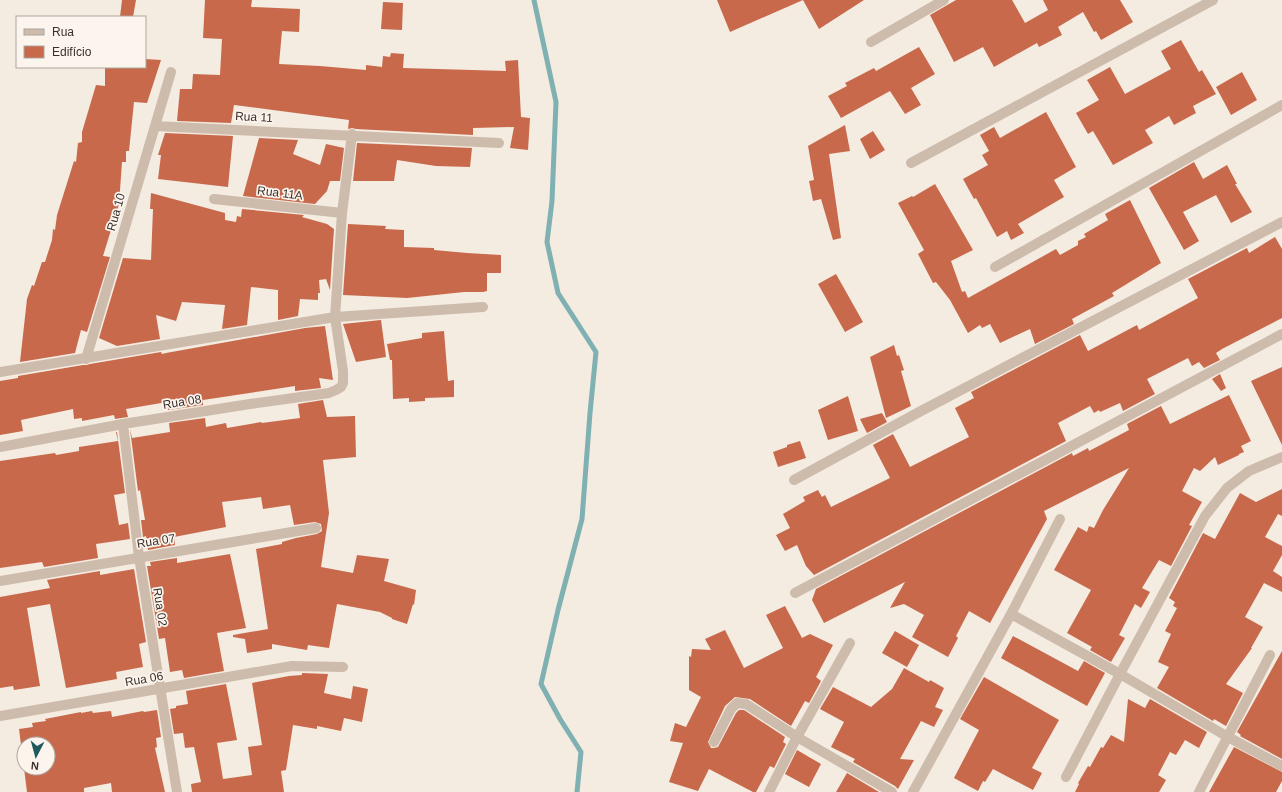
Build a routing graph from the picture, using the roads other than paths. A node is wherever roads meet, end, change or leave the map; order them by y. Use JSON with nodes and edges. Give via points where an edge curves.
{"nodes":[{"id":1,"x":944,"y":0,"type":"edge"},
{"id":2,"x":1213,"y":0,"type":"edge"},
{"id":3,"x":871,"y":42,"type":"dead end"},
{"id":4,"x":171,"y":72,"type":"dead end"},
{"id":5,"x":1282,"y":105,"type":"edge"},
{"id":6,"x":155,"y":126,"type":"junction"},
{"id":7,"x":352,"y":134,"type":"junction"},
{"id":8,"x":499,"y":143,"type":"dead end"},
{"id":9,"x":911,"y":162,"type":"dead end"},
{"id":10,"x":214,"y":199,"type":"dead end"},
{"id":11,"x":342,"y":213,"type":"junction"},
{"id":12,"x":1282,"y":222,"type":"edge"},
{"id":13,"x":995,"y":267,"type":"dead end"},
{"id":14,"x":483,"y":307,"type":"dead end"},
{"id":15,"x":335,"y":317,"type":"junction"},
{"id":16,"x":1282,"y":334,"type":"edge"},
{"id":17,"x":86,"y":359,"type":"junction"},
{"id":18,"x":0,"y":372,"type":"edge"},
{"id":19,"x":123,"y":424,"type":"junction"},
{"id":20,"x":0,"y":446,"type":"edge"},
{"id":21,"x":1282,"y":457,"type":"edge"},
{"id":22,"x":794,"y":480,"type":"dead end"},
{"id":23,"x":1060,"y":519,"type":"dead end"},
{"id":24,"x":316,"y":528,"type":"dead end"},
{"id":25,"x":139,"y":557,"type":"junction"},
{"id":26,"x":0,"y":581,"type":"edge"},
{"id":27,"x":795,"y":593,"type":"dead end"},
{"id":28,"x":1011,"y":614,"type":"junction"},
{"id":29,"x":850,"y":644,"type":"dead end"},
{"id":30,"x":1270,"y":655,"type":"dead end"},
{"id":31,"x":343,"y":667,"type":"dead end"},
{"id":32,"x":1120,"y":674,"type":"junction"},
{"id":33,"x":160,"y":689,"type":"junction"},
{"id":34,"x":0,"y":716,"type":"edge"},
{"id":35,"x":797,"y":737,"type":"junction"},
{"id":36,"x":1228,"y":737,"type":"junction"},
{"id":37,"x":714,"y":742,"type":"dead end"},
{"id":38,"x":1282,"y":766,"type":"edge"},
{"id":39,"x":1066,"y":777,"type":"dead end"},
{"id":40,"x":177,"y":792,"type":"edge"},
{"id":41,"x":769,"y":792,"type":"edge"},
{"id":42,"x":892,"y":792,"type":"edge"},
{"id":43,"x":913,"y":792,"type":"edge"},
{"id":44,"x":1199,"y":792,"type":"edge"}],
"edges":[{"from":1,"to":3,"type":"street"},
{"from":2,"to":9,"type":"street"},
{"from":4,"to":6,"type":"street","name":"Rua 10"},
{"from":5,"to":13,"type":"street"},
{"from":6,"to":7,"type":"street","name":"Rua 11"},
{"from":6,"to":17,"type":"street","name":"Rua 10"},
{"from":7,"to":8,"type":"street","name":"Rua 11"},
{"from":7,"to":11,"type":"street"},
{"from":10,"to":11,"type":"street","name":"Rua 11A"},
{"from":11,"to":15,"type":"street"},
{"from":12,"to":22,"type":"street"},
{"from":14,"to":15,"type":"street"},
{"from":15,"to":17,"type":"street"},
{"from":15,"to":19,"type":"street","name":"Rua 08","via":[[343,383],[336,390]]},
{"from":16,"to":27,"type":"street"},
{"from":17,"to":18,"type":"street"},
{"from":19,"to":20,"type":"street","name":"Rua 08"},
{"from":19,"to":25,"type":"street","name":"Rua 02"},
{"from":21,"to":32,"type":"street","via":[[1249,471],[1222,493],[1205,516]]},
{"from":23,"to":28,"type":"street"},
{"from":24,"to":25,"type":"street","name":"Rua 07"},
{"from":25,"to":26,"type":"street","name":"Rua 07"},
{"from":25,"to":33,"type":"street","name":"Rua 02"},
{"from":28,"to":32,"type":"street"},
{"from":28,"to":43,"type":"street"},
{"from":29,"to":35,"type":"street"},
{"from":30,"to":36,"type":"street"},
{"from":31,"to":33,"type":"street","name":"Rua 06","via":[[292,666]]},
{"from":32,"to":36,"type":"street"},
{"from":32,"to":39,"type":"street"},
{"from":33,"to":34,"type":"street","name":"Rua 06"},
{"from":33,"to":40,"type":"street","name":"Rua 02"},
{"from":35,"to":37,"type":"street","via":[[746,704],[737,703],[731,709]]},
{"from":35,"to":41,"type":"street"},
{"from":35,"to":42,"type":"street"},
{"from":36,"to":38,"type":"street"},
{"from":36,"to":44,"type":"street"}]}
